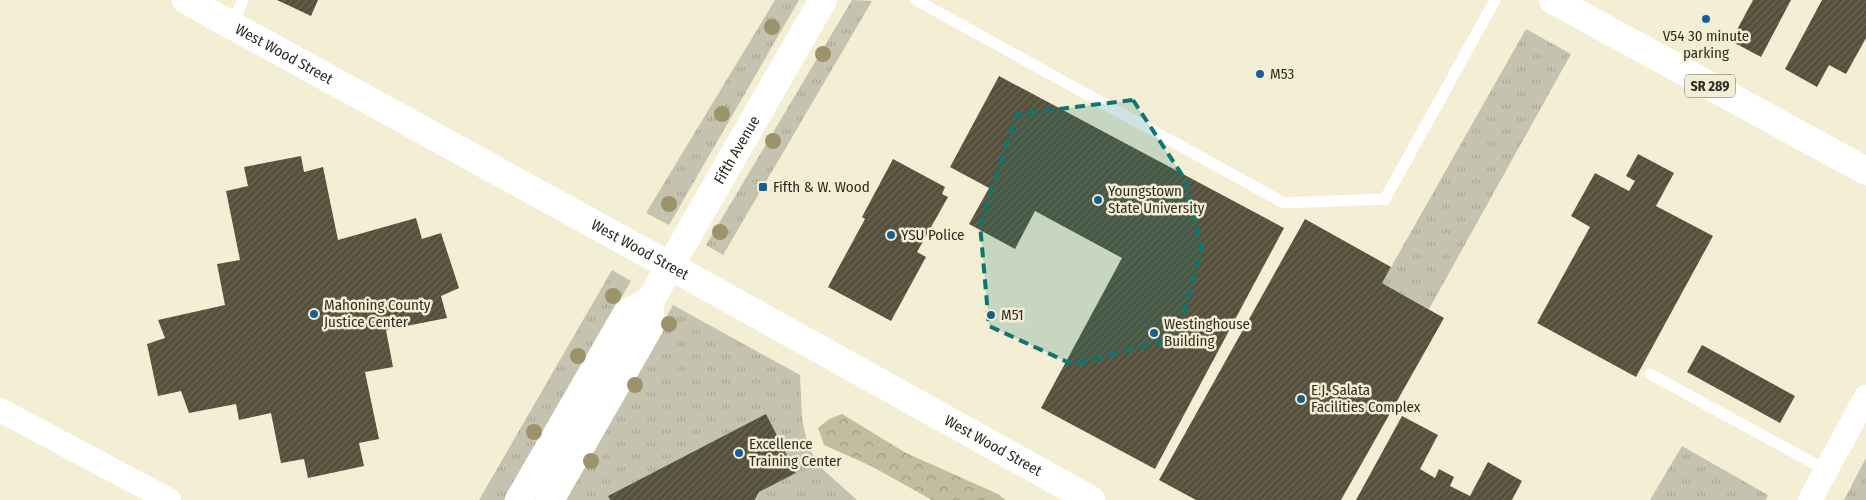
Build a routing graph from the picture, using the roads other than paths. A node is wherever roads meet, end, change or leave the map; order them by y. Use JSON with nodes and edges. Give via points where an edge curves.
{"nodes":[{"id":1,"x":186,"y":0,"type":"edge"},
{"id":2,"x":243,"y":0,"type":"edge"},
{"id":3,"x":823,"y":0,"type":"edge"},
{"id":4,"x":916,"y":0,"type":"edge"},
{"id":5,"x":1495,"y":0,"type":"edge"},
{"id":6,"x":1553,"y":0,"type":"edge"},
{"id":7,"x":232,"y":25,"type":"junction"},
{"id":8,"x":1866,"y":172,"type":"edge"},
{"id":9,"x":670,"y":266,"type":"junction"},
{"id":10,"x":650,"y":301,"type":"junction"},
{"id":11,"x":1650,"y":374,"type":"dead end"},
{"id":12,"x":1866,"y":397,"type":"edge"},
{"id":13,"x":0,"y":410,"type":"edge"},
{"id":14,"x":1826,"y":470,"type":"junction"},
{"id":15,"x":169,"y":500,"type":"edge"},
{"id":16,"x":519,"y":500,"type":"edge"},
{"id":17,"x":550,"y":500,"type":"edge"},
{"id":18,"x":1091,"y":500,"type":"edge"},
{"id":19,"x":1810,"y":500,"type":"edge"}],
"edges":[{"from":1,"to":7,"type":"main road","name":"West Wood Street"},
{"from":2,"to":7,"type":"lane"},
{"from":3,"to":9,"type":"main road","name":"Fifth Avenue"},
{"from":4,"to":5,"type":"lane","via":[[1284,203],[1385,199]]},
{"from":6,"to":8,"type":"main road","number":"SR 289"},
{"from":7,"to":9,"type":"main road","name":"West Wood Street"},
{"from":9,"to":10,"type":"main road","name":"Fifth Avenue"},
{"from":9,"to":18,"type":"main road","name":"West Wood Street"},
{"from":10,"to":16,"type":"main road","via":[[627,313]]},
{"from":10,"to":17,"type":"main road","name":"Fifth Avenue","via":[[650,326]]},
{"from":11,"to":14,"type":"lane"},
{"from":12,"to":14,"type":"street"},
{"from":13,"to":15,"type":"street"},
{"from":14,"to":19,"type":"street"}]}
